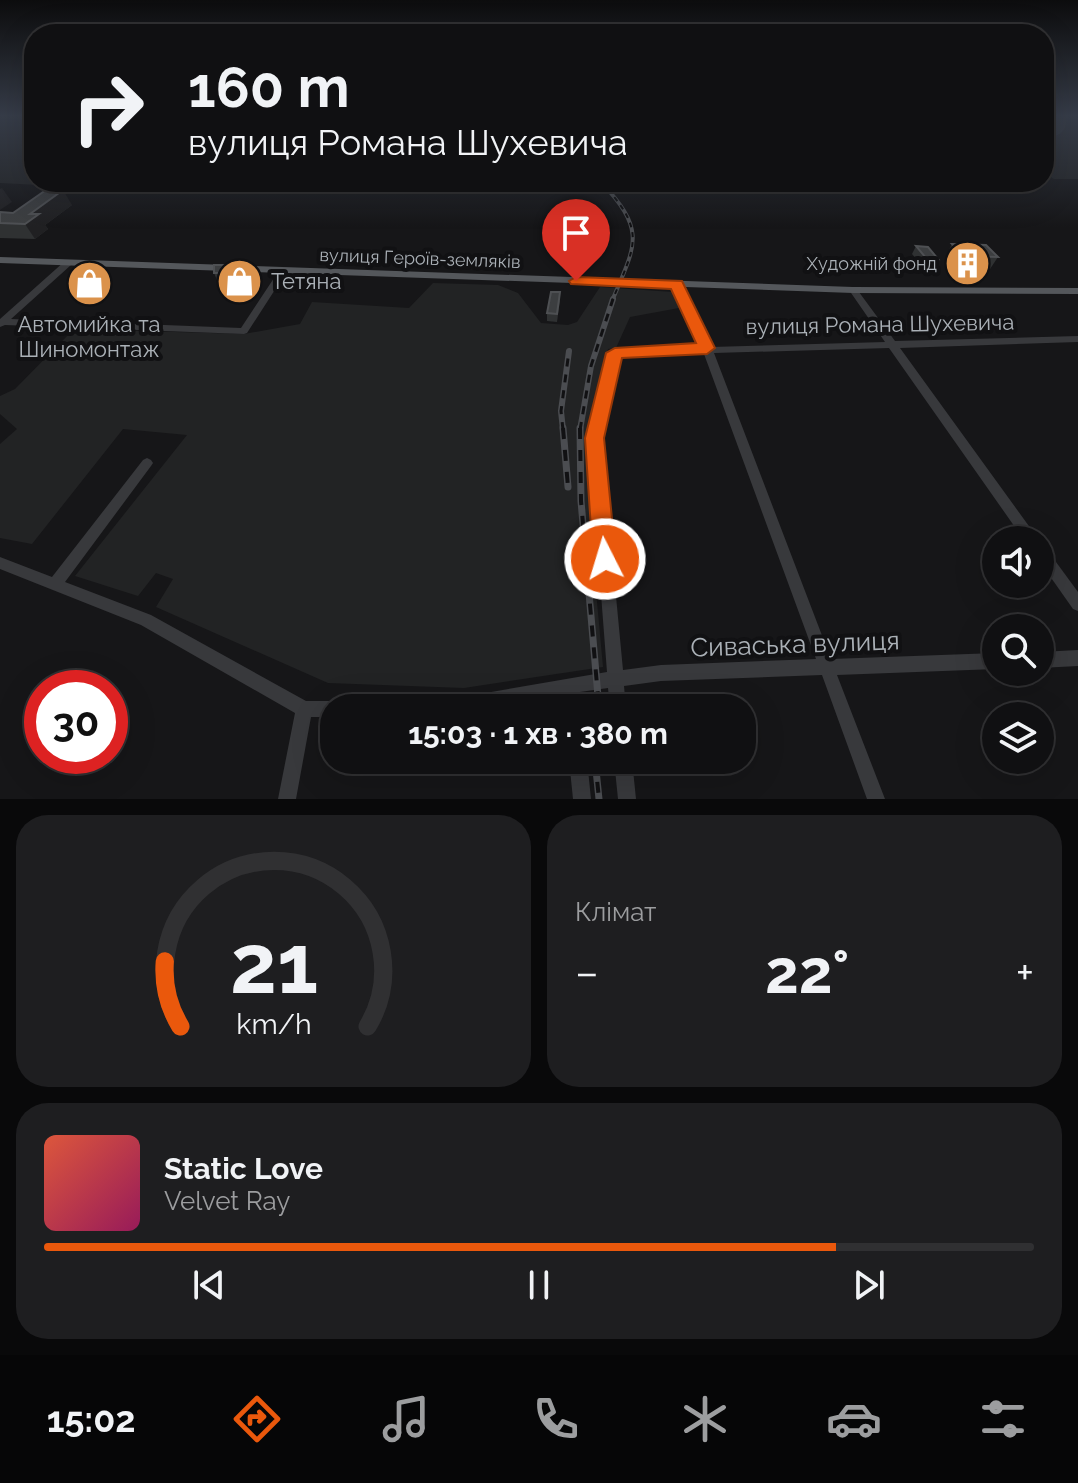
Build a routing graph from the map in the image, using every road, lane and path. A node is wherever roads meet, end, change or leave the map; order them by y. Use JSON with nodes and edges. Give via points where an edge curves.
{"nodes":[{"id":1,"x":0,"y":260,"type":"edge"},
{"id":2,"x":68,"y":263,"type":"junction"},
{"id":3,"x":283,"y":271,"type":"junction"},
{"id":4,"x":677,"y":285,"type":"junction"},
{"id":5,"x":853,"y":290,"type":"junction"},
{"id":6,"x":1078,"y":291,"type":"edge"},
{"id":7,"x":1,"y":323,"type":"edge"},
{"id":8,"x":1076,"y":340,"type":"edge"},
{"id":9,"x":892,"y":345,"type":"junction"},
{"id":10,"x":707,"y":348,"type":"junction"},
{"id":11,"x":147,"y":463,"type":"dead end"},
{"id":12,"x":1022,"y":526,"type":"edge"},
{"id":13,"x":0,"y":563,"type":"edge"},
{"id":14,"x":1054,"y":571,"type":"edge"},
{"id":15,"x":55,"y":584,"type":"junction"},
{"id":16,"x":1078,"y":604,"type":"edge"},
{"id":17,"x":1078,"y":658,"type":"edge"},
{"id":18,"x":1054,"y":659,"type":"edge"},
{"id":19,"x":982,"y":661,"type":"edge"},
{"id":20,"x":825,"y":667,"type":"junction"},
{"id":21,"x":615,"y":681,"type":"junction"},
{"id":22,"x":571,"y":685,"type":"junction"},
{"id":23,"x":522,"y":694,"type":"edge"},
{"id":24,"x":572,"y":694,"type":"edge"},
{"id":25,"x":616,"y":694,"type":"edge"},
{"id":26,"x":304,"y":709,"type":"junction"},
{"id":27,"x":320,"y":709,"type":"edge"},
{"id":28,"x":579,"y":774,"type":"edge"},
{"id":29,"x":624,"y":774,"type":"edge"},
{"id":30,"x":287,"y":799,"type":"edge"},
{"id":31,"x":582,"y":799,"type":"edge"},
{"id":32,"x":627,"y":799,"type":"edge"},
{"id":33,"x":876,"y":799,"type":"edge"}],
"edges":[{"from":1,"to":2,"type":"main road","name":"вулиця Героїв-земляків"},
{"from":2,"to":3,"type":"main road","name":"вулиця Героїв-земляків"},
{"from":2,"to":7,"type":"street"},
{"from":3,"to":4,"type":"main road","name":"вулиця Героїв-земляків"},
{"from":3,"to":7,"type":"street","via":[[244,331]]},
{"from":4,"to":5,"type":"main road","name":"вулиця Героїв-земляків"},
{"from":4,"to":10,"type":"street"},
{"from":5,"to":6,"type":"main road","name":"вулиця Героїв-земляків"},
{"from":5,"to":9,"type":"street"},
{"from":8,"to":9,"type":"street","name":"вулиця Романа Шухевича"},
{"from":9,"to":10,"type":"street","name":"вулиця Романа Шухевича"},
{"from":9,"to":12,"type":"street"},
{"from":10,"to":20,"type":"street"},
{"from":10,"to":21,"type":"street","name":"вулиця Романа Шухевича","via":[[615,353],[595,438]]},
{"from":11,"to":15,"type":"street"},
{"from":13,"to":15,"type":"street"},
{"from":14,"to":16,"type":"street"},
{"from":15,"to":26,"type":"street","via":[[146,620]]},
{"from":17,"to":18,"type":"street"},
{"from":19,"to":20,"type":"street","name":"Сиваська вулиця"},
{"from":20,"to":21,"type":"street","name":"Сиваська вулиця","via":[[661,673]]},
{"from":20,"to":33,"type":"street"},
{"from":21,"to":22,"type":"street","name":"Сиваська вулиця"},
{"from":21,"to":25,"type":"street"},
{"from":22,"to":23,"type":"street","name":"Сиваська вулиця"},
{"from":22,"to":24,"type":"street"},
{"from":26,"to":27,"type":"street"},
{"from":26,"to":30,"type":"street"},
{"from":28,"to":31,"type":"street"},
{"from":29,"to":32,"type":"street"}]}
